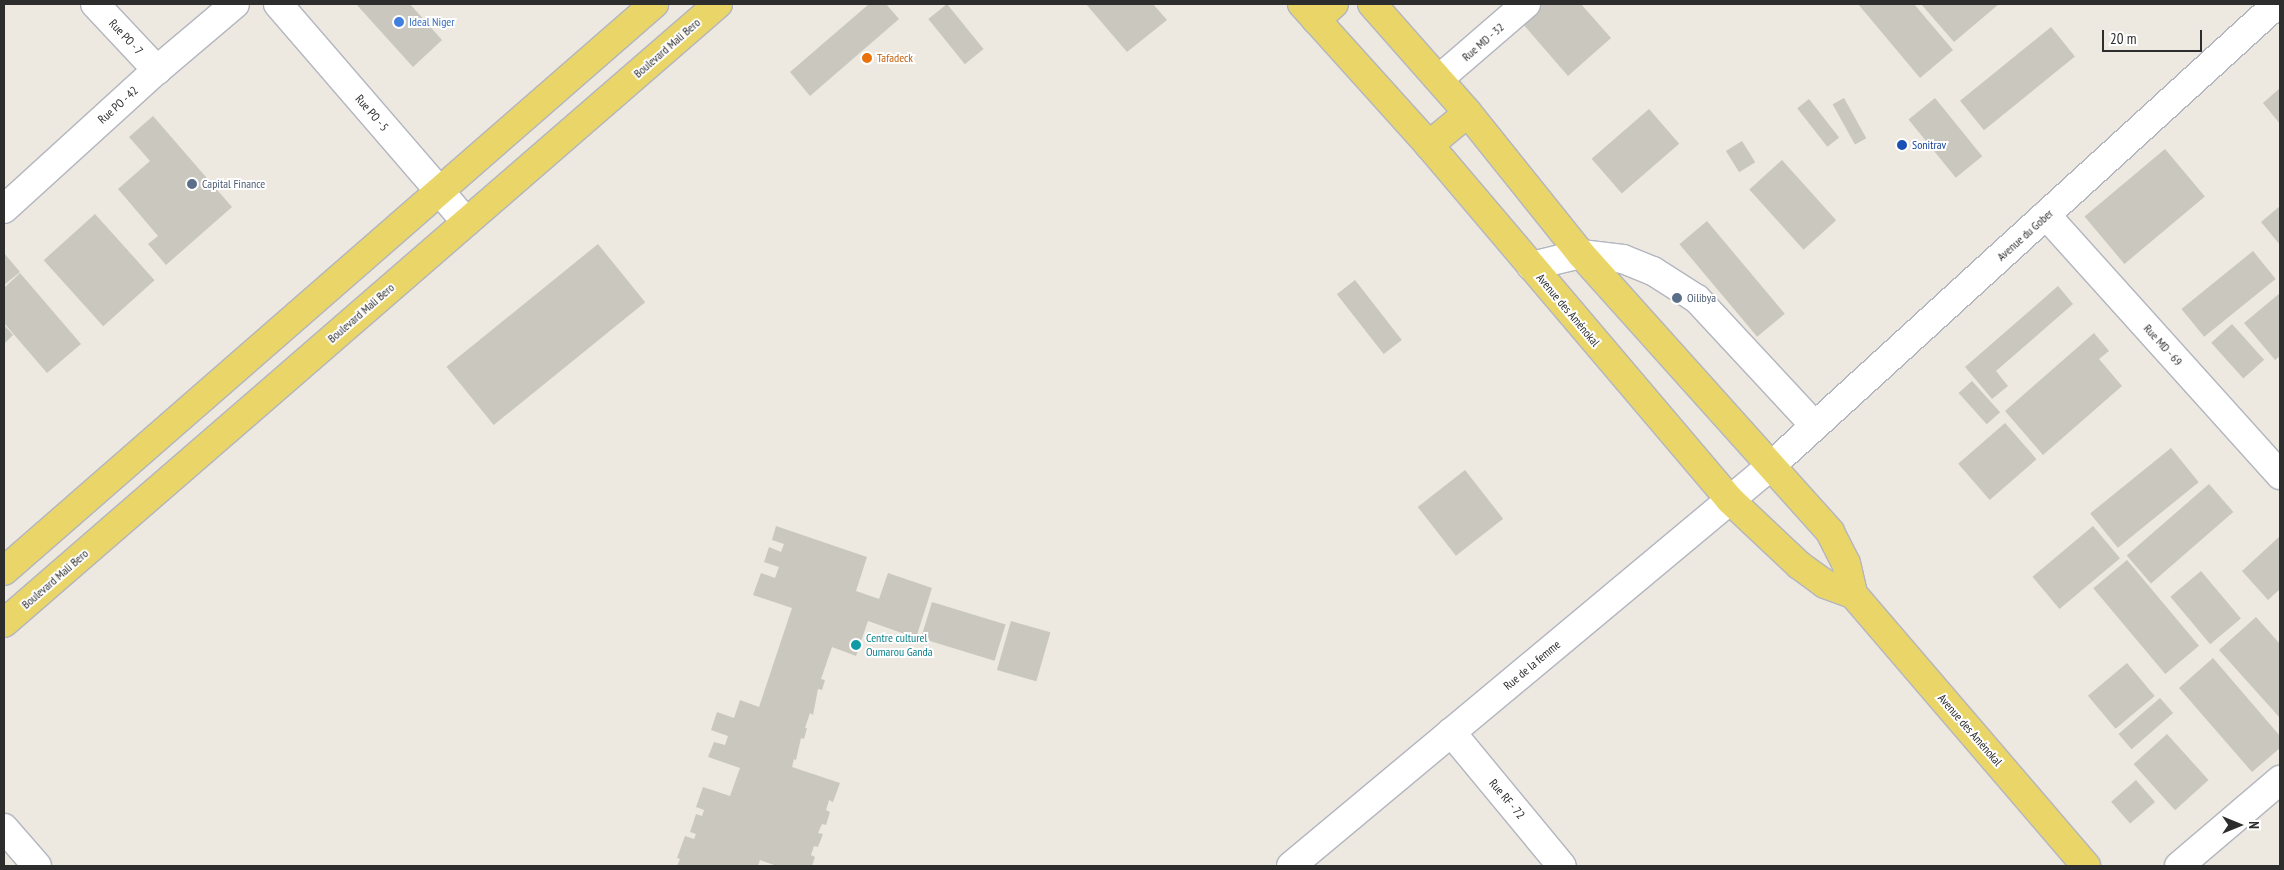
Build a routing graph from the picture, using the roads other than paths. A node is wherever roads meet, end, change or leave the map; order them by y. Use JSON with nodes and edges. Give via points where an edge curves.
{"nodes":[{"id":1,"x":95,"y":4,"type":"edge"},
{"id":2,"x":235,"y":4,"type":"edge"},
{"id":3,"x":278,"y":4,"type":"edge"},
{"id":4,"x":654,"y":4,"type":"edge"},
{"id":5,"x":718,"y":4,"type":"edge"},
{"id":6,"x":1372,"y":4,"type":"edge"},
{"id":7,"x":1526,"y":4,"type":"edge"},
{"id":8,"x":2277,"y":4,"type":"edge"},
{"id":9,"x":1317,"y":9,"type":"edge"},
{"id":10,"x":156,"y":70,"type":"junction"},
{"id":11,"x":1440,"y":79,"type":"junction"},
{"id":12,"x":1468,"y":113,"type":"junction"},
{"id":13,"x":1429,"y":145,"type":"junction"},
{"id":14,"x":439,"y":190,"type":"junction"},
{"id":15,"x":4,"y":209,"type":"edge"},
{"id":16,"x":2046,"y":215,"type":"junction"},
{"id":17,"x":466,"y":222,"type":"junction"},
{"id":18,"x":1581,"y":254,"type":"junction"},
{"id":19,"x":1531,"y":266,"type":"junction"},
{"id":20,"x":1815,"y":426,"type":"junction"},
{"id":21,"x":1772,"y":466,"type":"junction"},
{"id":22,"x":2280,"y":475,"type":"edge"},
{"id":23,"x":1730,"y":500,"type":"junction"},
{"id":24,"x":4,"y":571,"type":"edge"},
{"id":25,"x":1853,"y":594,"type":"junction"},
{"id":26,"x":4,"y":623,"type":"edge"},
{"id":27,"x":1451,"y":732,"type":"junction"},
{"id":28,"x":2280,"y":780,"type":"edge"},
{"id":29,"x":4,"y":828,"type":"edge"},
{"id":30,"x":37,"y":866,"type":"edge"},
{"id":31,"x":1292,"y":866,"type":"edge"},
{"id":32,"x":1562,"y":866,"type":"edge"},
{"id":33,"x":2086,"y":866,"type":"edge"},
{"id":34,"x":2179,"y":866,"type":"edge"}],
"edges":[{"from":1,"to":10,"type":"street","name":"Rue PO - 7"},
{"from":2,"to":10,"type":"street","name":"Rue PO - 42"},
{"from":3,"to":14,"type":"street","name":"Rue PO - 5"},
{"from":4,"to":14,"type":"main road"},
{"from":5,"to":17,"type":"main road","name":"Boulevard Mali Bero"},
{"from":6,"to":11,"type":"main road","name":"Avenue des Aménokal"},
{"from":7,"to":11,"type":"street","name":"Rue MD - 32"},
{"from":8,"to":16,"type":"street","name":"Avenue du Gober"},
{"from":9,"to":13,"type":"main road","name":"Avenue des Aménokal"},
{"from":10,"to":15,"type":"street","name":"Rue PO - 42"},
{"from":11,"to":12,"type":"main road","name":"Avenue des Aménokal"},
{"from":12,"to":13,"type":"main road"},
{"from":12,"to":18,"type":"main road","name":"Avenue des Aménokal"},
{"from":13,"to":19,"type":"main road","name":"Avenue des Aménokal"},
{"from":14,"to":17,"type":"street","name":"Rue PO - 5"},
{"from":14,"to":24,"type":"main road"},
{"from":16,"to":20,"type":"street","name":"Avenue du Gober"},
{"from":16,"to":22,"type":"street","name":"Rue MD - 69"},
{"from":17,"to":26,"type":"main road","name":"Boulevard Mali Bero"},
{"from":18,"to":19,"type":"street"},
{"from":18,"to":20,"type":"street","via":[[1623,259],[1653,271],[1697,299]]},
{"from":18,"to":21,"type":"main road","name":"Avenue des Aménokal"},
{"from":19,"to":23,"type":"main road","name":"Avenue des Aménokal"},
{"from":20,"to":21,"type":"street","name":"Avenue du Gober"},
{"from":21,"to":23,"type":"street","name":"Rue de la femme"},
{"from":21,"to":25,"type":"main road","name":"Avenue des Aménokal","via":[[1830,532],[1846,564]]},
{"from":23,"to":25,"type":"main road","name":"Avenue des Aménokal","via":[[1799,565],[1825,584]]},
{"from":23,"to":27,"type":"street","name":"Rue de la femme"},
{"from":25,"to":33,"type":"main road","name":"Avenue des Aménokal"},
{"from":27,"to":31,"type":"street","name":"Rue de la femme"},
{"from":27,"to":32,"type":"street","name":"Rue RF - 72"},
{"from":28,"to":34,"type":"street"},
{"from":29,"to":30,"type":"street"}]}
